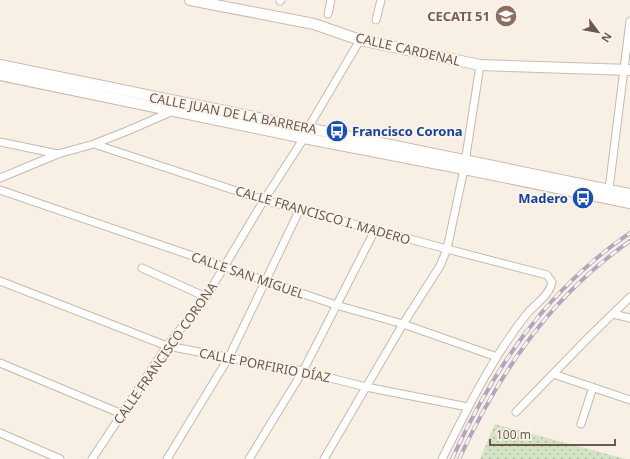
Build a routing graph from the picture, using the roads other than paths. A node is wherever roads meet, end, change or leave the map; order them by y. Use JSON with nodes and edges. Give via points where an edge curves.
{"nodes":[{"id":1,"x":190,"y":0,"type":"edge"},
{"id":2,"x":331,"y":0,"type":"edge"},
{"id":3,"x":381,"y":0,"type":"edge"},
{"id":4,"x":328,"y":14,"type":"dead end"},
{"id":5,"x":376,"y":20,"type":"dead end"},
{"id":6,"x":630,"y":21,"type":"edge"},
{"id":7,"x":360,"y":40,"type":"junction"},
{"id":8,"x":0,"y":65,"type":"edge"},
{"id":9,"x":480,"y":65,"type":"junction"},
{"id":10,"x":627,"y":70,"type":"edge"},
{"id":11,"x":0,"y":74,"type":"edge"},
{"id":12,"x":175,"y":106,"type":"junction"},
{"id":13,"x":308,"y":128,"type":"junction"},
{"id":14,"x":304,"y":138,"type":"junction"},
{"id":15,"x":0,"y":142,"type":"edge"},
{"id":16,"x":94,"y":144,"type":"junction"},
{"id":17,"x":58,"y":154,"type":"junction"},
{"id":18,"x":464,"y":165,"type":"junction"},
{"id":19,"x":0,"y":178,"type":"edge"},
{"id":20,"x":610,"y":189,"type":"junction"},
{"id":21,"x":0,"y":190,"type":"edge"},
{"id":22,"x":630,"y":194,"type":"edge"},
{"id":23,"x":264,"y":200,"type":"junction"},
{"id":24,"x":630,"y":203,"type":"edge"},
{"id":25,"x":300,"y":209,"type":"junction"},
{"id":26,"x":375,"y":230,"type":"junction"},
{"id":27,"x":447,"y":249,"type":"junction"},
{"id":28,"x":225,"y":267,"type":"junction"},
{"id":29,"x":142,"y":268,"type":"dead end"},
{"id":30,"x":0,"y":280,"type":"edge"},
{"id":31,"x":265,"y":281,"type":"junction"},
{"id":32,"x":206,"y":297,"type":"junction"},
{"id":33,"x":630,"y":297,"type":"edge"},
{"id":34,"x":336,"y":305,"type":"junction"},
{"id":35,"x":613,"y":314,"type":"junction"},
{"id":36,"x":630,"y":318,"type":"edge"},
{"id":37,"x":402,"y":324,"type":"junction"},
{"id":38,"x":167,"y":346,"type":"junction"},
{"id":39,"x":229,"y":357,"type":"junction"},
{"id":40,"x":497,"y":357,"type":"junction"},
{"id":41,"x":0,"y":363,"type":"edge"},
{"id":42,"x":303,"y":371,"type":"junction"},
{"id":43,"x":553,"y":374,"type":"junction"},
{"id":44,"x":366,"y":387,"type":"junction"},
{"id":45,"x":593,"y":387,"type":"junction"},
{"id":46,"x":630,"y":400,"type":"edge"},
{"id":47,"x":468,"y":407,"type":"junction"},
{"id":48,"x":516,"y":412,"type":"dead end"},
{"id":49,"x":122,"y":414,"type":"junction"},
{"id":50,"x":581,"y":424,"type":"dead end"},
{"id":51,"x":0,"y":433,"type":"edge"},
{"id":52,"x":60,"y":459,"type":"edge"},
{"id":53,"x":92,"y":459,"type":"edge"},
{"id":54,"x":167,"y":459,"type":"edge"},
{"id":55,"x":249,"y":459,"type":"edge"},
{"id":56,"x":324,"y":459,"type":"edge"},
{"id":57,"x":442,"y":459,"type":"edge"}],
"edges":[{"from":1,"to":7,"type":"main road","name":"CALLE CARDENAL","via":[[314,24]]},
{"from":2,"to":4,"type":"street"},
{"from":3,"to":5,"type":"street"},
{"from":6,"to":10,"type":"street"},
{"from":7,"to":9,"type":"main road","name":"CALLE CARDENAL"},
{"from":7,"to":13,"type":"street","name":"CALLE FRANCISCO CORONA"},
{"from":8,"to":12,"type":"main road","name":"CALLE JUAN DE LA BARRERA"},
{"from":9,"to":10,"type":"main road","name":"CALLE CARDENAL"},
{"from":9,"to":18,"type":"street"},
{"from":10,"to":20,"type":"street"},
{"from":11,"to":12,"type":"main road","name":"CALLE JUAN DE LA BARRERA"},
{"from":12,"to":13,"type":"main road","name":"CALLE JUAN DE LA BARRERA"},
{"from":12,"to":14,"type":"main road","name":"CALLE JUAN DE LA BARRERA"},
{"from":12,"to":16,"type":"street","via":[[132,129]]},
{"from":13,"to":14,"type":"street","name":"CALLE FRANCISCO CORONA"},
{"from":13,"to":18,"type":"main road","name":"CALLE JUAN DE LA BARRERA"},
{"from":14,"to":18,"type":"main road","name":"CALLE JUAN DE LA BARRERA"},
{"from":14,"to":23,"type":"street","name":"CALLE FRANCISCO CORONA"},
{"from":15,"to":17,"type":"street"},
{"from":16,"to":17,"type":"street"},
{"from":16,"to":23,"type":"street","name":"CALLE FRANCISCO I. MADERO"},
{"from":17,"to":19,"type":"street"},
{"from":18,"to":20,"type":"main road","name":"CALLE JUAN DE LA BARRERA"},
{"from":18,"to":24,"type":"main road","name":"CALLE JUAN DE LA BARRERA"},
{"from":18,"to":27,"type":"street"},
{"from":20,"to":22,"type":"main road","name":"CALLE JUAN DE LA BARRERA"},
{"from":21,"to":28,"type":"street","name":"CALLE SAN MIGUEL"},
{"from":23,"to":25,"type":"street","name":"CALLE FRANCISCO I. MADERO"},
{"from":23,"to":28,"type":"street","name":"CALLE FRANCISCO CORONA"},
{"from":25,"to":26,"type":"street","name":"CALLE FRANCISCO I. MADERO"},
{"from":25,"to":31,"type":"street"},
{"from":26,"to":27,"type":"street","name":"CALLE FRANCISCO I. MADERO"},
{"from":26,"to":34,"type":"street"},
{"from":27,"to":37,"type":"street","via":[[440,266]]},
{"from":27,"to":40,"type":"street","name":"CALLE FRANCISCO I. MADERO","via":[[547,275],[552,282],[551,288],[527,314]]},
{"from":28,"to":31,"type":"street","name":"CALLE SAN MIGUEL"},
{"from":28,"to":32,"type":"street","name":"CALLE FRANCISCO CORONA"},
{"from":29,"to":32,"type":"street"},
{"from":30,"to":38,"type":"street","name":"CALLE PORFIRIO DÍAZ"},
{"from":31,"to":34,"type":"street","name":"CALLE SAN MIGUEL"},
{"from":31,"to":39,"type":"street"},
{"from":32,"to":38,"type":"street","name":"CALLE FRANCISCO CORONA"},
{"from":33,"to":35,"type":"street"},
{"from":34,"to":37,"type":"street","name":"CALLE SAN MIGUEL"},
{"from":34,"to":42,"type":"street"},
{"from":35,"to":36,"type":"street"},
{"from":35,"to":43,"type":"street"},
{"from":37,"to":40,"type":"street","name":"CALLE SAN MIGUEL"},
{"from":37,"to":44,"type":"street"},
{"from":38,"to":39,"type":"street","name":"CALLE PORFIRIO DÍAZ"},
{"from":38,"to":49,"type":"street","name":"CALLE FRANCISCO CORONA"},
{"from":39,"to":42,"type":"street","name":"CALLE PORFIRIO DÍAZ"},
{"from":39,"to":54,"type":"street"},
{"from":40,"to":47,"type":"street"},
{"from":41,"to":49,"type":"street"},
{"from":42,"to":44,"type":"street","name":"CALLE PORFIRIO DÍAZ"},
{"from":42,"to":55,"type":"street"},
{"from":43,"to":45,"type":"street"},
{"from":43,"to":48,"type":"street"},
{"from":44,"to":47,"type":"street","name":"CALLE PORFIRIO DÍAZ"},
{"from":44,"to":56,"type":"street"},
{"from":45,"to":46,"type":"street"},
{"from":45,"to":50,"type":"street"},
{"from":47,"to":57,"type":"street"},
{"from":49,"to":53,"type":"street","name":"CALLE FRANCISCO CORONA"},
{"from":51,"to":52,"type":"street"}]}
